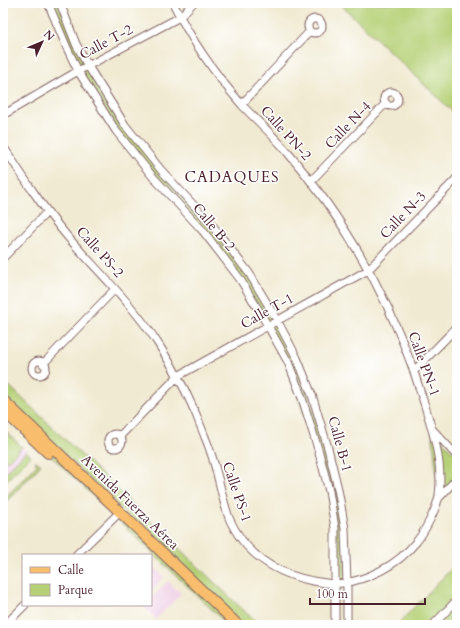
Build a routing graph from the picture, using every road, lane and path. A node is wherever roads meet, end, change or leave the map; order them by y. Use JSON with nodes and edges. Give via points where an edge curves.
{"nodes":[{"id":1,"x":48,"y":3,"type":"edge"},
{"id":2,"x":60,"y":3,"type":"edge"},
{"id":3,"x":173,"y":3,"type":"edge"},
{"id":4,"x":193,"y":3,"type":"edge"},
{"id":5,"x":180,"y":17,"type":"junction"},
{"id":6,"x":310,"y":31,"type":"dead end"},
{"id":7,"x":88,"y":66,"type":"junction"},
{"id":8,"x":78,"y":71,"type":"junction"},
{"id":9,"x":386,"y":103,"type":"dead end"},
{"id":10,"x":242,"y":104,"type":"junction"},
{"id":11,"x":3,"y":115,"type":"edge"},
{"id":12,"x":3,"y":146,"type":"edge"},
{"id":13,"x":457,"y":178,"type":"edge"},
{"id":14,"x":311,"y":181,"type":"junction"},
{"id":15,"x":47,"y":212,"type":"junction"},
{"id":16,"x":3,"y":258,"type":"edge"},
{"id":17,"x":368,"y":270,"type":"junction"},
{"id":18,"x":115,"y":289,"type":"junction"},
{"id":19,"x":277,"y":320,"type":"junction"},
{"id":20,"x":268,"y":326,"type":"junction"},
{"id":21,"x":457,"y":327,"type":"edge"},
{"id":22,"x":43,"y":364,"type":"dead end"},
{"id":23,"x":414,"y":371,"type":"junction"},
{"id":24,"x":178,"y":376,"type":"junction"},
{"id":25,"x":3,"y":400,"type":"edge"},
{"id":26,"x":3,"y":410,"type":"edge"},
{"id":27,"x":432,"y":430,"type":"junction"},
{"id":28,"x":120,"y":436,"type":"dead end"},
{"id":29,"x":328,"y":448,"type":"junction"},
{"id":30,"x":318,"y":449,"type":"junction"},
{"id":31,"x":457,"y":456,"type":"edge"},
{"id":32,"x":457,"y":478,"type":"edge"},
{"id":33,"x":439,"y":498,"type":"junction"},
{"id":34,"x":117,"y":514,"type":"junction"},
{"id":35,"x":77,"y":554,"type":"edge"},
{"id":36,"x":347,"y":583,"type":"junction"},
{"id":37,"x":336,"y":585,"type":"junction"},
{"id":38,"x":457,"y":600,"type":"edge"},
{"id":39,"x":24,"y":606,"type":"edge"},
{"id":40,"x":5,"y":625,"type":"edge"},
{"id":41,"x":228,"y":625,"type":"edge"},
{"id":42,"x":238,"y":625,"type":"edge"},
{"id":43,"x":335,"y":625,"type":"edge"},
{"id":44,"x":347,"y":625,"type":"edge"},
{"id":45,"x":433,"y":625,"type":"edge"}],
"edges":[{"from":1,"to":8,"type":"street","name":"Calle B-2"},
{"from":2,"to":7,"type":"street","name":"Calle B-2","via":[[76,44]]},
{"from":3,"to":5,"type":"street","name":"Calle PN-2"},
{"from":4,"to":5,"type":"street","name":"Calle T-2"},
{"from":5,"to":7,"type":"street","name":"Calle T-2"},
{"from":5,"to":10,"type":"street","name":"Calle PN-2","via":[[220,78]]},
{"from":6,"to":10,"type":"street"},
{"from":7,"to":8,"type":"street","name":"Calle T-2"},
{"from":7,"to":19,"type":"street","name":"Calle B-2","via":[[125,125],[161,170],[212,225],[249,273]]},
{"from":8,"to":11,"type":"street","name":"Calle T-2"},
{"from":8,"to":20,"type":"street","name":"Calle B-2","via":[[116,131],[240,279]]},
{"from":9,"to":14,"type":"street","name":"Calle N-4"},
{"from":10,"to":14,"type":"street","name":"Calle PN-2"},
{"from":12,"to":15,"type":"street","name":"Calle PS-2"},
{"from":13,"to":17,"type":"street","name":"Calle N-3"},
{"from":14,"to":17,"type":"street","name":"Calle PN-2","via":[[354,243]]},
{"from":15,"to":16,"type":"street"},
{"from":15,"to":18,"type":"street","name":"Calle PS-2"},
{"from":17,"to":19,"type":"street","name":"Calle T-1"},
{"from":17,"to":23,"type":"street","name":"Calle PN-1","via":[[385,299]]},
{"from":18,"to":22,"type":"street"},
{"from":18,"to":24,"type":"street","name":"Calle PS-2","via":[[154,337]]},
{"from":19,"to":20,"type":"street","name":"Calle T-1"},
{"from":19,"to":29,"type":"street","name":"Calle B-1","via":[[298,358]]},
{"from":20,"to":24,"type":"street","name":"Calle T-1"},
{"from":20,"to":30,"type":"street","name":"Calle B-1","via":[[288,362]]},
{"from":21,"to":23,"type":"street"},
{"from":23,"to":27,"type":"street","name":"Calle PN-1"},
{"from":24,"to":28,"type":"street","name":"Calle T-1"},
{"from":24,"to":37,"type":"street","name":"Calle PS-1","via":[[206,439],[230,520],[241,538],[255,554],[284,573],[314,582]]},
{"from":25,"to":34,"type":"main road","name":"Avenida Fuerza Aérea"},
{"from":26,"to":34,"type":"main road","name":"Avenida Fuerza Aérea"},
{"from":27,"to":31,"type":"street"},
{"from":27,"to":33,"type":"street","name":"Calle PN-1","via":[[440,477]]},
{"from":29,"to":30,"type":"street"},
{"from":29,"to":36,"type":"street","name":"Calle B-1","via":[[345,529]]},
{"from":30,"to":37,"type":"street","name":"Calle B-1","via":[[335,528]]},
{"from":32,"to":33,"type":"street"},
{"from":33,"to":36,"type":"street","name":"Calle PN-1","via":[[422,534],[408,551],[389,566]]},
{"from":34,"to":35,"type":"street"},
{"from":34,"to":41,"type":"main road","name":"Avenida Fuerza Aérea"},
{"from":34,"to":42,"type":"main road","name":"Avenida Fuerza Aérea"},
{"from":36,"to":37,"type":"street","name":"Calle PN-1"},
{"from":36,"to":44,"type":"street","name":"Calle B-1"},
{"from":37,"to":43,"type":"street","name":"Calle B-1"},
{"from":38,"to":45,"type":"street"},
{"from":39,"to":40,"type":"street"}]}
